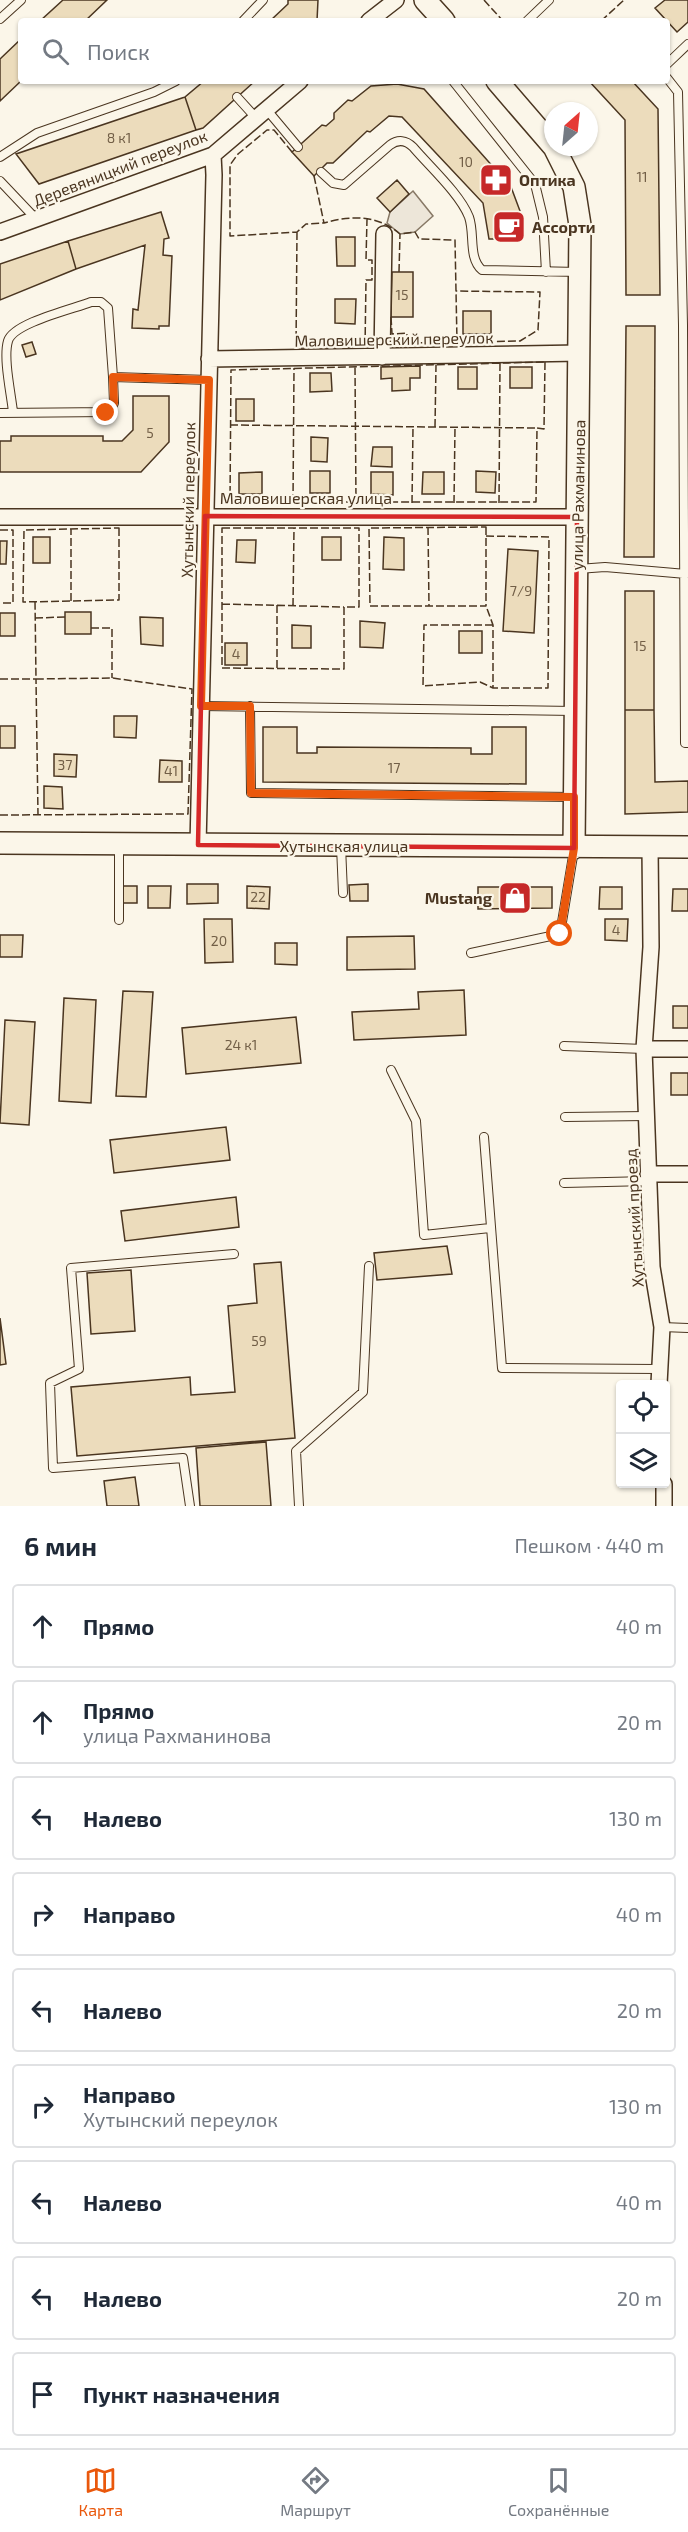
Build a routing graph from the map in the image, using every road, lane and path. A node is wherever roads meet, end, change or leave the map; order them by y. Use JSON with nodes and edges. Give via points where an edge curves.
{"nodes":[{"id":1,"x":21,"y":0,"type":"edge"},
{"id":2,"x":263,"y":0,"type":"edge"},
{"id":3,"x":396,"y":0,"type":"edge"},
{"id":4,"x":425,"y":0,"type":"edge"},
{"id":5,"x":549,"y":0,"type":"edge"},
{"id":6,"x":246,"y":18,"type":"edge"},
{"id":7,"x":373,"y":18,"type":"edge"},
{"id":8,"x":441,"y":18,"type":"edge"},
{"id":9,"x":529,"y":18,"type":"edge"},
{"id":10,"x":0,"y":19,"type":"edge"},
{"id":11,"x":688,"y":44,"type":"edge"},
{"id":12,"x":670,"y":60,"type":"edge"},
{"id":13,"x":670,"y":82,"type":"edge"},
{"id":14,"x":170,"y":84,"type":"edge"},
{"id":15,"x":297,"y":84,"type":"edge"},
{"id":16,"x":455,"y":84,"type":"edge"},
{"id":17,"x":500,"y":84,"type":"edge"},
{"id":18,"x":237,"y":97,"type":"dead end"},
{"id":19,"x":262,"y":115,"type":"junction"},
{"id":20,"x":544,"y":136,"type":"edge"},
{"id":21,"x":298,"y":147,"type":"dead end"},
{"id":22,"x":213,"y":155,"type":"junction"},
{"id":23,"x":559,"y":156,"type":"edge"},
{"id":24,"x":0,"y":157,"type":"edge"},
{"id":25,"x":321,"y":172,"type":"dead end"},
{"id":26,"x":0,"y":181,"type":"edge"},
{"id":27,"x":36,"y":219,"type":"junction"},
{"id":28,"x":0,"y":231,"type":"edge"},
{"id":29,"x":384,"y":234,"type":"dead end"},
{"id":30,"x":546,"y":272,"type":"junction"},
{"id":31,"x":581,"y":272,"type":"junction"},
{"id":32,"x":686,"y":325,"type":"edge"},
{"id":33,"x":580,"y":353,"type":"junction"},
{"id":34,"x":382,"y":357,"type":"junction"},
{"id":35,"x":209,"y":359,"type":"junction"},
{"id":36,"x":113,"y":377,"type":"junction"},
{"id":37,"x":209,"y":380,"type":"junction"},
{"id":38,"x":686,"y":386,"type":"edge"},
{"id":39,"x":13,"y":412,"type":"junction"},
{"id":40,"x":0,"y":413,"type":"edge"},
{"id":41,"x":205,"y":516,"type":"junction"},
{"id":42,"x":0,"y":517,"type":"edge"},
{"id":43,"x":577,"y":517,"type":"junction"},
{"id":44,"x":577,"y":569,"type":"junction"},
{"id":45,"x":686,"y":574,"type":"edge"},
{"id":46,"x":686,"y":641,"type":"edge"},
{"id":47,"x":201,"y":706,"type":"junction"},
{"id":48,"x":250,"y":706,"type":"junction"},
{"id":49,"x":575,"y":711,"type":"junction"},
{"id":50,"x":688,"y":743,"type":"edge"},
{"id":51,"x":574,"y":797,"type":"junction"},
{"id":52,"x":0,"y":843,"type":"edge"},
{"id":53,"x":119,"y":844,"type":"junction"},
{"id":54,"x":198,"y":845,"type":"junction"},
{"id":55,"x":341,"y":846,"type":"junction"},
{"id":56,"x":650,"y":846,"type":"junction"},
{"id":57,"x":688,"y":847,"type":"edge"},
{"id":58,"x":574,"y":848,"type":"junction"},
{"id":59,"x":343,"y":893,"type":"dead end"},
{"id":60,"x":119,"y":920,"type":"dead end"},
{"id":61,"x":471,"y":953,"type":"dead end"},
{"id":62,"x":564,"y":1046,"type":"dead end"},
{"id":63,"x":644,"y":1049,"type":"junction"},
{"id":64,"x":688,"y":1049,"type":"edge"},
{"id":65,"x":391,"y":1070,"type":"dead end"},
{"id":66,"x":647,"y":1116,"type":"junction"},
{"id":67,"x":565,"y":1117,"type":"dead end"},
{"id":68,"x":484,"y":1137,"type":"dead end"},
{"id":69,"x":688,"y":1174,"type":"edge"},
{"id":70,"x":649,"y":1178,"type":"junction"},
{"id":71,"x":564,"y":1183,"type":"dead end"},
{"id":72,"x":490,"y":1228,"type":"junction"},
{"id":73,"x":234,"y":1254,"type":"dead end"},
{"id":74,"x":369,"y":1266,"type":"dead end"},
{"id":75,"x":662,"y":1327,"type":"junction"},
{"id":76,"x":688,"y":1328,"type":"edge"},
{"id":77,"x":658,"y":1369,"type":"junction"},
{"id":78,"x":659,"y":1380,"type":"edge"},
{"id":79,"x":664,"y":1488,"type":"edge"},
{"id":80,"x":190,"y":1506,"type":"edge"},
{"id":81,"x":299,"y":1506,"type":"edge"},
{"id":82,"x":664,"y":1506,"type":"edge"}],
"edges":[{"from":1,"to":10,"type":"lane"},
{"from":2,"to":6,"type":"lane"},
{"from":3,"to":7,"type":"street"},
{"from":4,"to":8,"type":"street"},
{"from":5,"to":9,"type":"lane"},
{"from":11,"to":12,"type":"lane"},
{"from":13,"to":32,"type":"lane","via":[[678,92]]},
{"from":14,"to":24,"type":"lane","via":[[37,133]]},
{"from":15,"to":19,"type":"street","name":"Деревяницкий переулок"},
{"from":16,"to":30,"type":"lane","via":[[536,184],[543,217]]},
{"from":17,"to":20,"type":"street","name":"улица Рахманинова"},
{"from":18,"to":19,"type":"lane"},
{"from":19,"to":21,"type":"lane"},
{"from":19,"to":22,"type":"street","name":"Деревяницкий переулок"},
{"from":22,"to":27,"type":"street","name":"Деревяницкий переулок"},
{"from":22,"to":35,"type":"street","name":"Хутынский переулок"},
{"from":23,"to":31,"type":"street","name":"улица Рахманинова","via":[[578,199]]},
{"from":25,"to":30,"type":"lane","via":[[333,183],[344,185],[393,143],[405,142],[466,211],[478,267],[486,272]]},
{"from":26,"to":27,"type":"lane"},
{"from":27,"to":28,"type":"street","name":"Деревяницкий переулок"},
{"from":29,"to":34,"type":"street"},
{"from":30,"to":31,"type":"lane"},
{"from":31,"to":33,"type":"street","name":"улица Рахманинова"},
{"from":32,"to":38,"type":"lane"},
{"from":33,"to":34,"type":"street","name":"Маловишерский переулок"},
{"from":33,"to":43,"type":"street","name":"улица Рахманинова"},
{"from":34,"to":35,"type":"street","name":"Маловишерский переулок"},
{"from":35,"to":37,"type":"street","name":"Хутынский переулок"},
{"from":36,"to":37,"type":"lane"},
{"from":36,"to":39,"type":"lane","via":[[114,403],[109,412]]},
{"from":36,"to":39,"type":"lane","via":[[108,308],[101,302],[91,302],[19,328],[9,337],[6,349]]},
{"from":37,"to":41,"type":"street","name":"Хутынский переулок"},
{"from":38,"to":45,"type":"lane"},
{"from":39,"to":40,"type":"lane"},
{"from":41,"to":42,"type":"street","name":"Маловишерская улица"},
{"from":41,"to":43,"type":"street","name":"Маловишерская улица"},
{"from":41,"to":47,"type":"street","name":"Хутынский переулок"},
{"from":43,"to":44,"type":"street","name":"улица Рахманинова"},
{"from":44,"to":45,"type":"lane","via":[[605,567]]},
{"from":44,"to":49,"type":"street","name":"улица Рахманинова"},
{"from":45,"to":46,"type":"lane"},
{"from":46,"to":50,"type":"lane"},
{"from":47,"to":48,"type":"lane"},
{"from":47,"to":54,"type":"street","name":"Хутынский переулок"},
{"from":48,"to":49,"type":"lane"},
{"from":48,"to":51,"type":"lane","via":[[251,793]]},
{"from":49,"to":51,"type":"street","name":"улица Рахманинова"},
{"from":51,"to":58,"type":"street","name":"улица Рахманинова"},
{"from":52,"to":53,"type":"street","name":"Хутынская улица"},
{"from":53,"to":54,"type":"street","name":"Хутынская улица"},
{"from":53,"to":60,"type":"lane"},
{"from":54,"to":55,"type":"street","name":"Хутынская улица"},
{"from":55,"to":58,"type":"street","name":"Хутынская улица"},
{"from":55,"to":59,"type":"lane"},
{"from":56,"to":57,"type":"street","name":"Хутынская улица"},
{"from":56,"to":58,"type":"street","name":"Хутынская улица"},
{"from":56,"to":63,"type":"street","name":"Хутынский проезд","via":[[651,947]]},
{"from":58,"to":61,"type":"lane","via":[[560,934]]},
{"from":62,"to":63,"type":"lane"},
{"from":63,"to":64,"type":"street"},
{"from":63,"to":66,"type":"street","name":"Хутынский проезд"},
{"from":65,"to":72,"type":"lane","via":[[416,1121],[424,1235]]},
{"from":66,"to":67,"type":"lane"},
{"from":66,"to":70,"type":"street","name":"Хутынский проезд"},
{"from":68,"to":72,"type":"lane"},
{"from":69,"to":70,"type":"street"},
{"from":70,"to":71,"type":"lane"},
{"from":70,"to":75,"type":"street","name":"Хутынский проезд","via":[[652,1267]]},
{"from":72,"to":77,"type":"lane","via":[[502,1368]]},
{"from":73,"to":80,"type":"lane","via":[[71,1268],[79,1369],[50,1383],[53,1468],[183,1458]]},
{"from":74,"to":81,"type":"lane","via":[[363,1392],[296,1451]]},
{"from":75,"to":76,"type":"lane"},
{"from":75,"to":77,"type":"street","name":"Хутынский проезд"},
{"from":77,"to":78,"type":"street","name":"Хутынский проезд"},
{"from":79,"to":82,"type":"street"}]}
